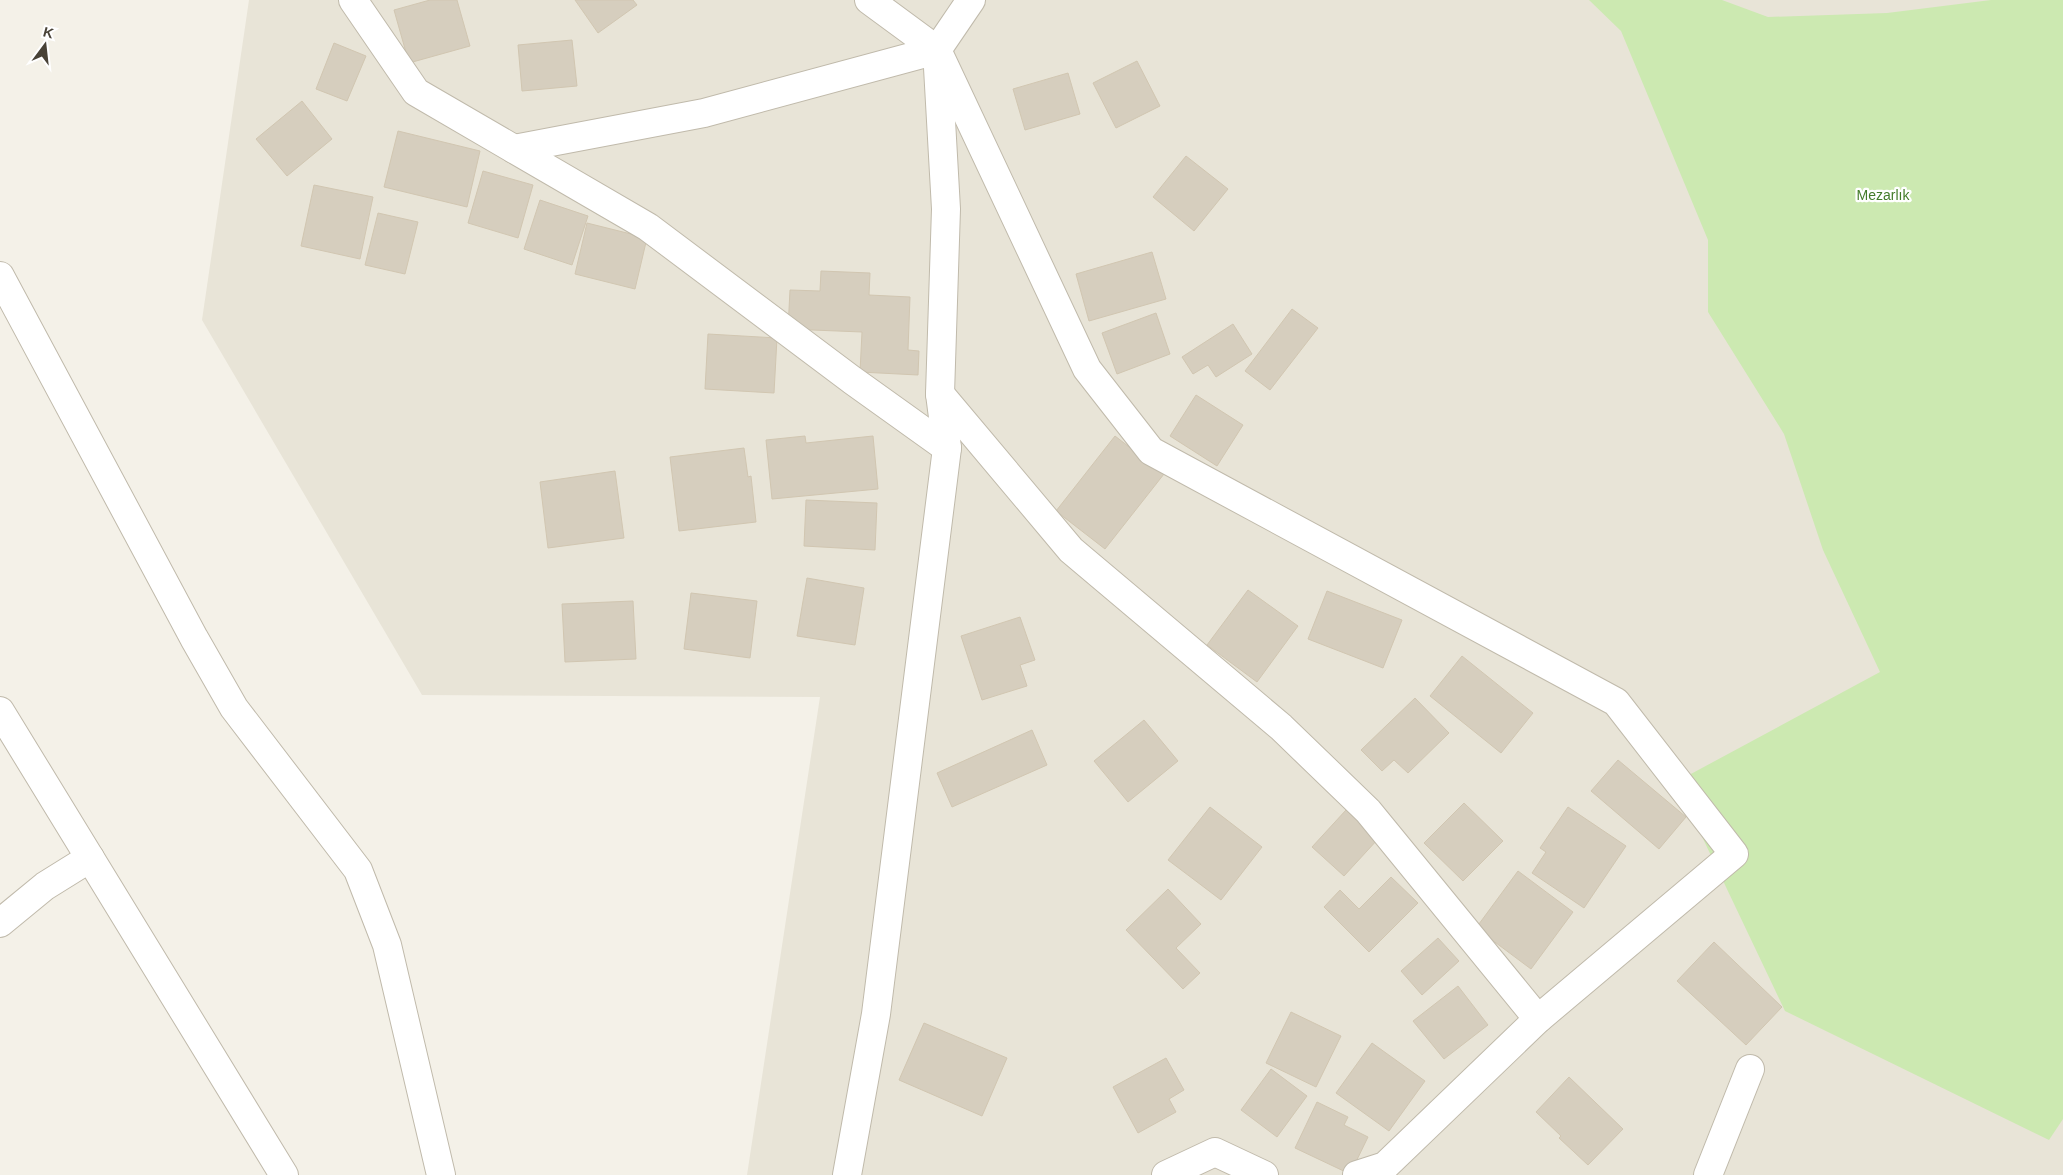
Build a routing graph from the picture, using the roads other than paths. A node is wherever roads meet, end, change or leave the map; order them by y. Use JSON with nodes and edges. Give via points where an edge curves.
{"nodes":[{"id":1,"x":353,"y":0,"type":"edge"},
{"id":2,"x":869,"y":0,"type":"edge"},
{"id":3,"x":971,"y":0,"type":"edge"},
{"id":4,"x":937,"y":50,"type":"junction"},
{"id":5,"x":514,"y":149,"type":"junction"},
{"id":6,"x":0,"y":276,"type":"edge"},
{"id":7,"x":940,"y":394,"type":"junction"},
{"id":8,"x":947,"y":448,"type":"junction"},
{"id":9,"x":0,"y":711,"type":"edge"},
{"id":10,"x":90,"y":858,"type":"junction"},
{"id":11,"x":0,"y":923,"type":"edge"},
{"id":12,"x":1538,"y":1019,"type":"junction"},
{"id":13,"x":1750,"y":1069,"type":"dead end"},
{"id":14,"x":1394,"y":1171,"type":"edge"},
{"id":15,"x":284,"y":1175,"type":"edge"},
{"id":16,"x":441,"y":1175,"type":"edge"},
{"id":17,"x":847,"y":1175,"type":"edge"},
{"id":18,"x":1166,"y":1175,"type":"edge"},
{"id":19,"x":1264,"y":1175,"type":"edge"},
{"id":20,"x":1357,"y":1175,"type":"edge"},
{"id":21,"x":1708,"y":1175,"type":"edge"}],
"edges":[{"from":1,"to":5,"type":"street","via":[[416,92]]},
{"from":2,"to":4,"type":"street"},
{"from":3,"to":4,"type":"street"},
{"from":4,"to":5,"type":"street","via":[[704,114]]},
{"from":4,"to":7,"type":"street","via":[[946,208]]},
{"from":4,"to":12,"type":"street","via":[[1087,369],[1151,451],[1616,702],[1734,854]]},
{"from":5,"to":8,"type":"street","via":[[648,227]]},
{"from":6,"to":16,"type":"street","via":[[234,708],[358,870],[387,945]]},
{"from":7,"to":8,"type":"street"},
{"from":7,"to":12,"type":"street","via":[[1071,550],[1282,727],[1368,811]]},
{"from":8,"to":17,"type":"street","via":[[876,1014]]},
{"from":9,"to":10,"type":"street"},
{"from":10,"to":11,"type":"street","via":[[45,886]]},
{"from":10,"to":15,"type":"street"},
{"from":12,"to":14,"type":"street"},
{"from":13,"to":21,"type":"street"},
{"from":14,"to":20,"type":"street"},
{"from":18,"to":19,"type":"street","via":[[1215,1152]]}]}
